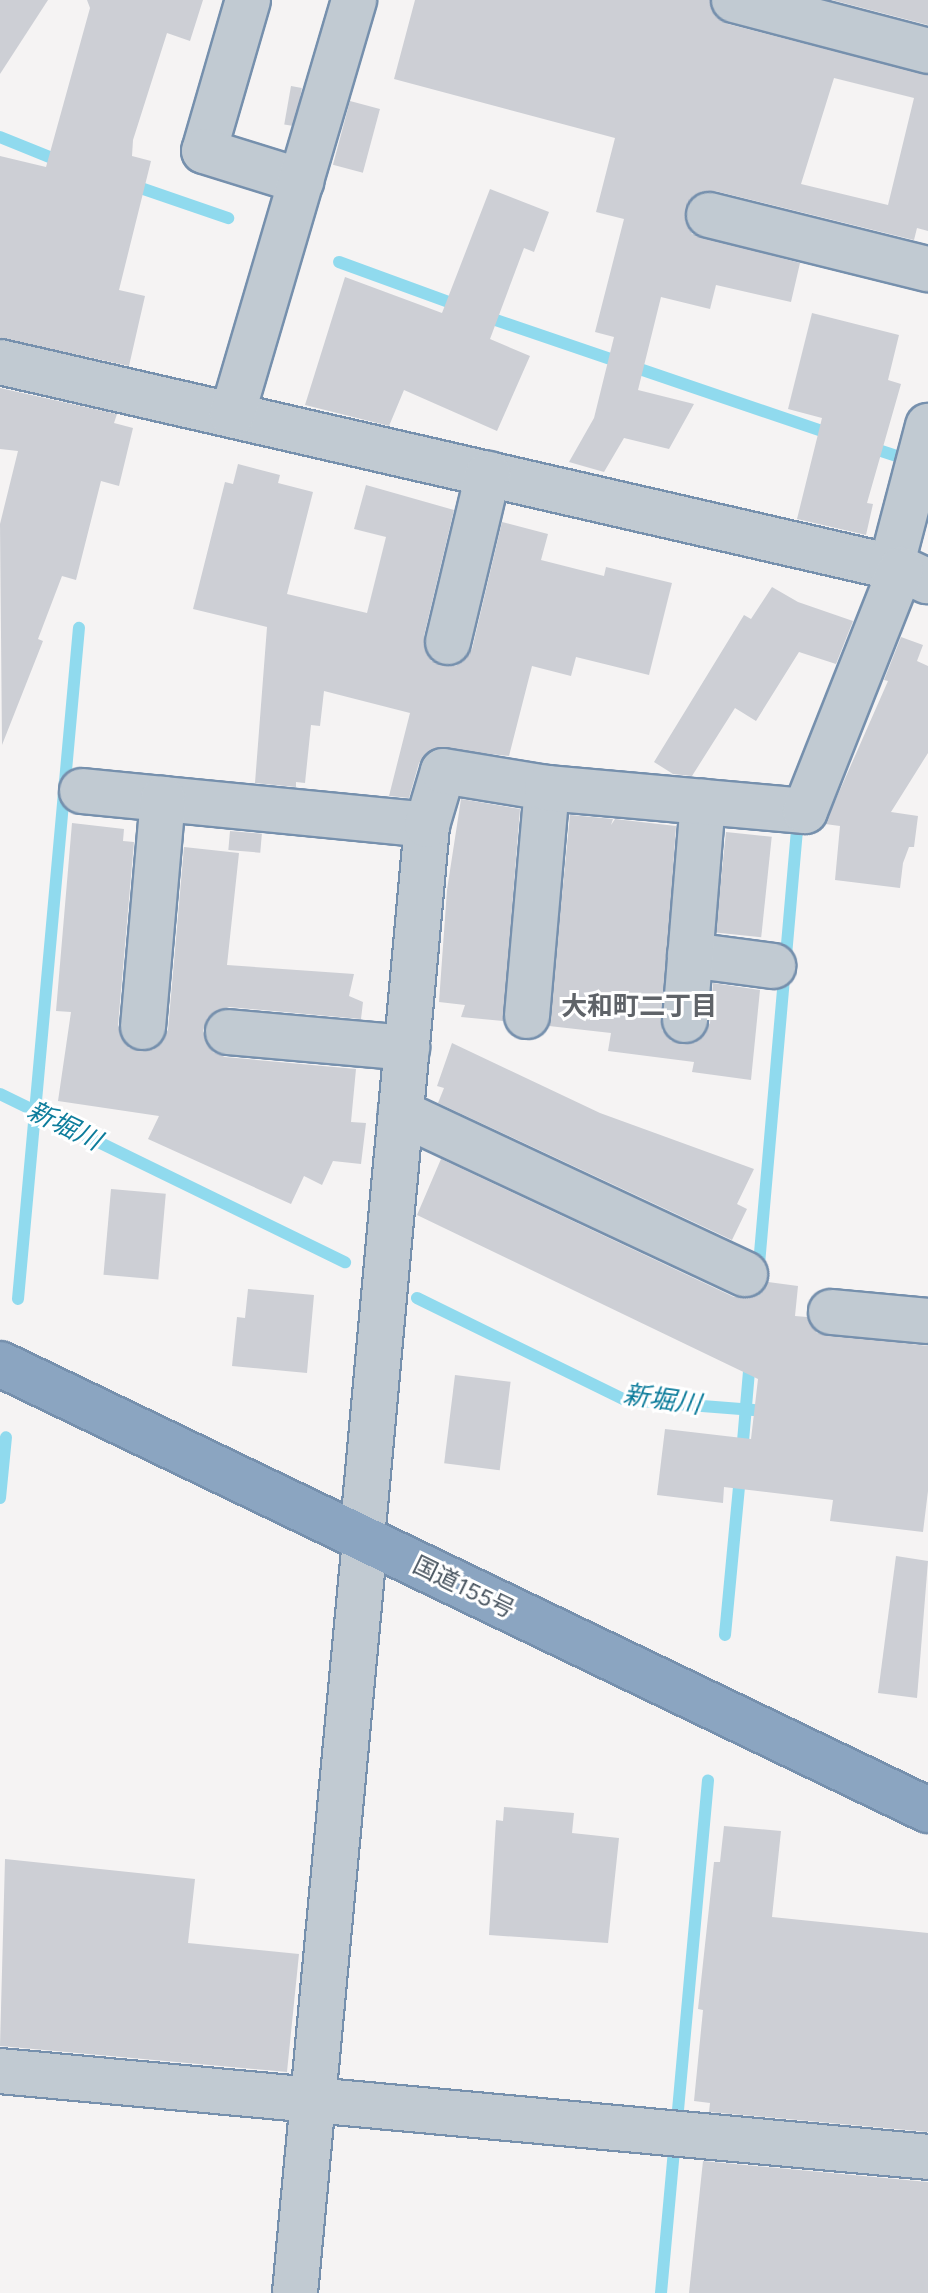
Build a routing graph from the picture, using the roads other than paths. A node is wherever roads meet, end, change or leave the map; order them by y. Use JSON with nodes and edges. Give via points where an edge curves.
{"nodes":[{"id":1,"x":248,"y":0,"type":"edge"},
{"id":2,"x":354,"y":0,"type":"edge"},
{"id":3,"x":734,"y":0,"type":"edge"},
{"id":4,"x":928,"y":51,"type":"edge"},
{"id":5,"x":301,"y":181,"type":"junction"},
{"id":6,"x":709,"y":215,"type":"dead end"},
{"id":7,"x":928,"y":269,"type":"edge"},
{"id":8,"x":0,"y":362,"type":"edge"},
{"id":9,"x":232,"y":415,"type":"junction"},
{"id":10,"x":928,"y":426,"type":"edge"},
{"id":11,"x":488,"y":474,"type":"junction"},
{"id":12,"x":907,"y":573,"type":"edge"},
{"id":13,"x":448,"y":642,"type":"dead end"},
{"id":14,"x":547,"y":788,"type":"junction"},
{"id":15,"x":82,"y":791,"type":"dead end"},
{"id":16,"x":163,"y":799,"type":"junction"},
{"id":17,"x":703,"y":802,"type":"junction"},
{"id":18,"x":427,"y":825,"type":"junction"},
{"id":19,"x":690,"y":955,"type":"junction"},
{"id":20,"x":773,"y":966,"type":"dead end"},
{"id":21,"x":527,"y":1016,"type":"dead end"},
{"id":22,"x":685,"y":1020,"type":"dead end"},
{"id":23,"x":143,"y":1027,"type":"dead end"},
{"id":24,"x":228,"y":1032,"type":"dead end"},
{"id":25,"x":407,"y":1048,"type":"junction"},
{"id":26,"x":401,"y":1113,"type":"junction"},
{"id":27,"x":745,"y":1274,"type":"dead end"},
{"id":28,"x":831,"y":1312,"type":"dead end"},
{"id":29,"x":928,"y":1321,"type":"edge"},
{"id":30,"x":0,"y":1364,"type":"edge"},
{"id":31,"x":364,"y":1539,"type":"junction"},
{"id":32,"x":928,"y":1810,"type":"edge"},
{"id":33,"x":0,"y":2071,"type":"edge"},
{"id":34,"x":313,"y":2100,"type":"junction"},
{"id":35,"x":928,"y":2157,"type":"edge"},
{"id":36,"x":295,"y":2293,"type":"edge"}],
"edges":[{"from":1,"to":5,"type":"street","via":[[204,151]]},
{"from":2,"to":5,"type":"street"},
{"from":3,"to":4,"type":"street"},
{"from":5,"to":9,"type":"street"},
{"from":6,"to":7,"type":"street"},
{"from":8,"to":9,"type":"street"},
{"from":9,"to":11,"type":"street"},
{"from":10,"to":12,"type":"street"},
{"from":11,"to":12,"type":"street"},
{"from":11,"to":13,"type":"street"},
{"from":12,"to":17,"type":"street","via":[[805,811]]},
{"from":14,"to":17,"type":"street"},
{"from":14,"to":18,"type":"street","via":[[443,771]]},
{"from":14,"to":21,"type":"street"},
{"from":15,"to":16,"type":"street"},
{"from":16,"to":18,"type":"street"},
{"from":16,"to":23,"type":"street"},
{"from":17,"to":19,"type":"street"},
{"from":18,"to":25,"type":"street"},
{"from":19,"to":20,"type":"street"},
{"from":19,"to":22,"type":"street"},
{"from":24,"to":25,"type":"street"},
{"from":25,"to":26,"type":"street"},
{"from":26,"to":27,"type":"street"},
{"from":26,"to":31,"type":"street"},
{"from":28,"to":29,"type":"street"},
{"from":30,"to":31,"type":"highway","name":"国道155号"},
{"from":31,"to":32,"type":"highway","name":"国道155号"},
{"from":31,"to":34,"type":"street"},
{"from":33,"to":34,"type":"street"},
{"from":34,"to":35,"type":"street"},
{"from":34,"to":36,"type":"street"}]}
